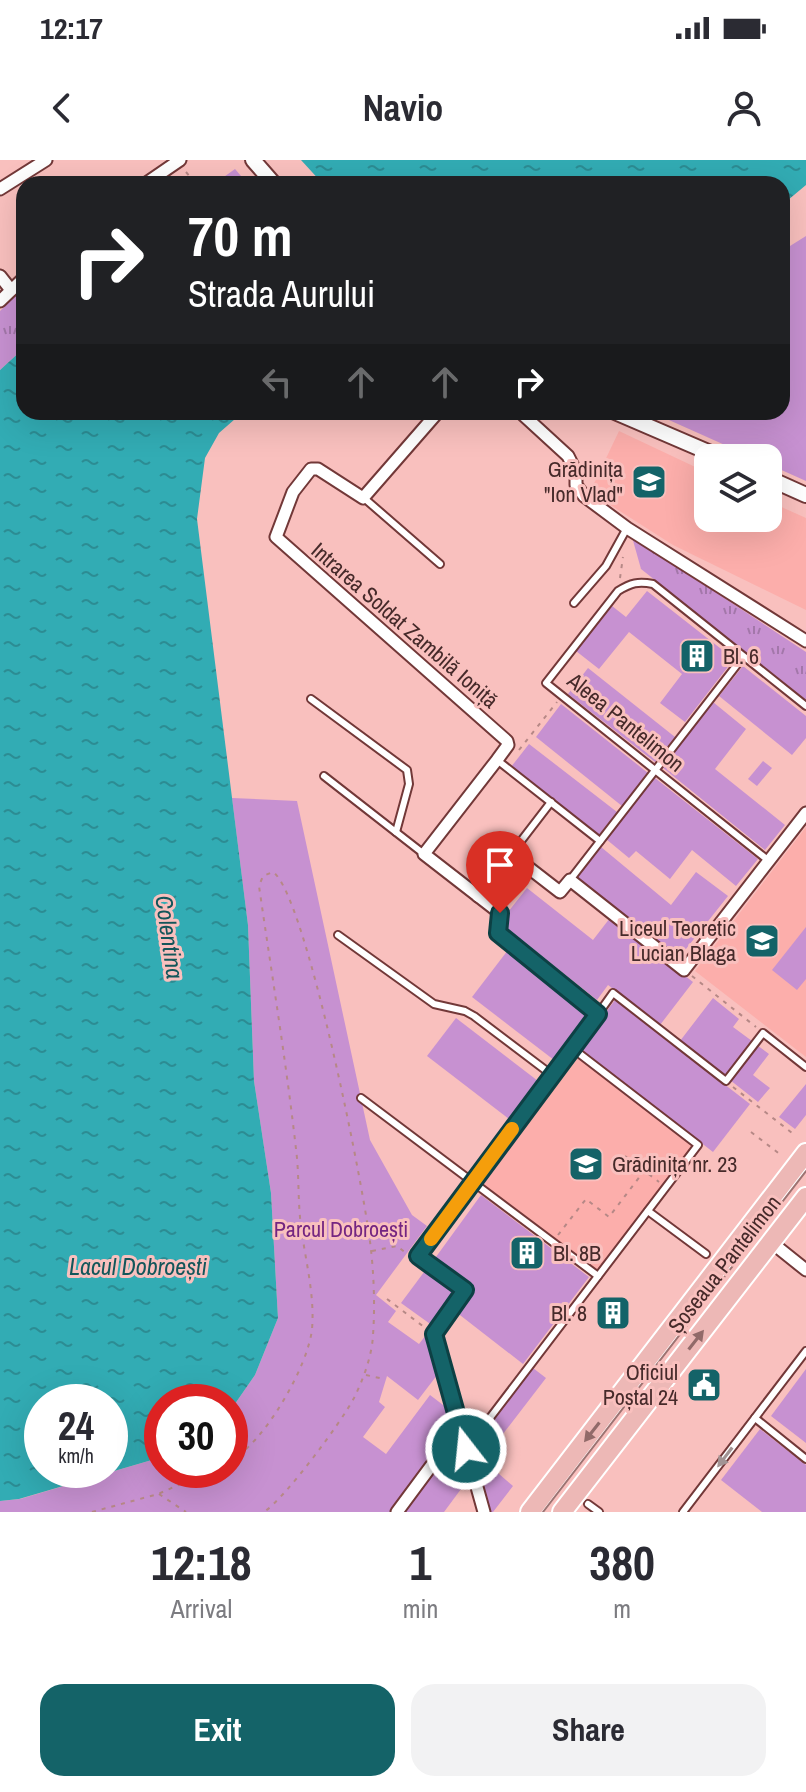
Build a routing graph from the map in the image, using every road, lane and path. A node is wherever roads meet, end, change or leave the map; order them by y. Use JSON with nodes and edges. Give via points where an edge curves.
{"nodes":[{"id":1,"x":46,"y":160,"type":"edge"},
{"id":2,"x":253,"y":160,"type":"edge"},
{"id":3,"x":179,"y":161,"type":"edge"},
{"id":4,"x":21,"y":176,"type":"edge"},
{"id":5,"x":157,"y":176,"type":"edge"},
{"id":6,"x":267,"y":176,"type":"edge"},
{"id":7,"x":0,"y":276,"type":"edge"},
{"id":8,"x":16,"y":285,"type":"edge"},
{"id":9,"x":11,"y":290,"type":"junction"},
{"id":10,"x":0,"y":301,"type":"edge"},
{"id":11,"x":431,"y":420,"type":"edge"},
{"id":12,"x":529,"y":420,"type":"edge"},
{"id":13,"x":647,"y":420,"type":"edge"},
{"id":14,"x":694,"y":444,"type":"edge"},
{"id":15,"x":782,"y":484,"type":"edge"},
{"id":16,"x":806,"y":495,"type":"edge"},
{"id":17,"x":363,"y":498,"type":"junction"},
{"id":18,"x":627,"y":528,"type":"junction"},
{"id":19,"x":440,"y":564,"type":"dead end"},
{"id":20,"x":618,"y":591,"type":"junction"},
{"id":21,"x":574,"y":603,"type":"dead end"},
{"id":22,"x":806,"y":641,"type":"edge"},
{"id":23,"x":743,"y":657,"type":"junction"},
{"id":24,"x":562,"y":696,"type":"junction"},
{"id":25,"x":311,"y":699,"type":"dead end"},
{"id":26,"x":806,"y":706,"type":"edge"},
{"id":27,"x":502,"y":763,"type":"junction"},
{"id":28,"x":655,"y":770,"type":"junction"},
{"id":29,"x":324,"y":776,"type":"dead end"},
{"id":30,"x":551,"y":802,"type":"junction"},
{"id":31,"x":806,"y":813,"type":"edge"},
{"id":32,"x":396,"y":832,"type":"junction"},
{"id":33,"x":600,"y":841,"type":"junction"},
{"id":34,"x":424,"y":854,"type":"junction"},
{"id":35,"x":511,"y":854,"type":"junction"},
{"id":36,"x":769,"y":861,"type":"junction"},
{"id":37,"x":570,"y":880,"type":"junction"},
{"id":38,"x":478,"y":896,"type":"junction"},
{"id":39,"x":338,"y":935,"type":"dead end"},
{"id":40,"x":684,"y":970,"type":"junction"},
{"id":41,"x":598,"y":1014,"type":"junction"},
{"id":42,"x":763,"y":1033,"type":"junction"},
{"id":43,"x":572,"y":1048,"type":"junction"},
{"id":44,"x":806,"y":1067,"type":"edge"},
{"id":45,"x":552,"y":1075,"type":"junction"},
{"id":46,"x":726,"y":1081,"type":"junction"},
{"id":47,"x":361,"y":1098,"type":"dead end"},
{"id":48,"x":751,"y":1132,"type":"dead end"},
{"id":49,"x":796,"y":1136,"type":"dead end"},
{"id":50,"x":806,"y":1153,"type":"edge"},
{"id":51,"x":781,"y":1155,"type":"dead end"},
{"id":52,"x":625,"y":1156,"type":"dead end"},
{"id":53,"x":644,"y":1171,"type":"junction"},
{"id":54,"x":472,"y":1183,"type":"junction"},
{"id":55,"x":666,"y":1188,"type":"junction"},
{"id":56,"x":806,"y":1197,"type":"edge"},
{"id":57,"x":648,"y":1211,"type":"junction"},
{"id":58,"x":771,"y":1242,"type":"junction"},
{"id":59,"x":553,"y":1243,"type":"junction"},
{"id":60,"x":371,"y":1251,"type":"junction"},
{"id":61,"x":706,"y":1254,"type":"dead end"},
{"id":62,"x":417,"y":1258,"type":"junction"},
{"id":63,"x":806,"y":1270,"type":"edge"},
{"id":64,"x":598,"y":1276,"type":"junction"},
{"id":65,"x":387,"y":1299,"type":"dead end"},
{"id":66,"x":434,"y":1334,"type":"junction"},
{"id":67,"x":806,"y":1351,"type":"edge"},
{"id":68,"x":364,"y":1374,"type":"junction"},
{"id":69,"x":384,"y":1379,"type":"dead end"},
{"id":70,"x":755,"y":1418,"type":"junction"},
{"id":71,"x":460,"y":1427,"type":"junction"},
{"id":72,"x":248,"y":1446,"type":"edge"},
{"id":73,"x":466,"y":1449,"type":"junction"},
{"id":74,"x":806,"y":1459,"type":"edge"},
{"id":75,"x":172,"y":1488,"type":"edge"},
{"id":76,"x":158,"y":1494,"type":"junction"},
{"id":77,"x":588,"y":1504,"type":"dead end"},
{"id":78,"x":92,"y":1512,"type":"edge"},
{"id":79,"x":186,"y":1512,"type":"edge"},
{"id":80,"x":264,"y":1512,"type":"edge"},
{"id":81,"x":397,"y":1512,"type":"edge"},
{"id":82,"x":484,"y":1512,"type":"edge"},
{"id":83,"x":530,"y":1512,"type":"edge"},
{"id":84,"x":562,"y":1512,"type":"edge"},
{"id":85,"x":599,"y":1512,"type":"edge"},
{"id":86,"x":683,"y":1512,"type":"edge"}],
"edges":[{"from":1,"to":4,"type":"street"},
{"from":2,"to":6,"type":"street"},
{"from":3,"to":5,"type":"street"},
{"from":7,"to":9,"type":"street"},
{"from":8,"to":9,"type":"street"},
{"from":9,"to":10,"type":"street"},
{"from":11,"to":17,"type":"street"},
{"from":12,"to":18,"type":"street","via":[[574,464],[579,491]]},
{"from":13,"to":14,"type":"street"},
{"from":15,"to":16,"type":"street"},
{"from":17,"to":19,"type":"lane","name":"Intrarea Soldat Zambilă Ioniță"},
{"from":17,"to":27,"type":"street","name":"Intrarea Soldat Zambilă Ioniță","via":[[311,469],[293,492],[276,537],[507,741]]},
{"from":18,"to":20,"type":"path"},
{"from":18,"to":21,"type":"lane","via":[[606,566]]},
{"from":18,"to":22,"type":"street"},
{"from":20,"to":23,"type":"lane","via":[[630,583],[653,584]]},
{"from":20,"to":24,"type":"lane","name":"Aleea Pantelimon","via":[[546,683]]},
{"from":23,"to":26,"type":"lane"},
{"from":23,"to":28,"type":"lane"},
{"from":24,"to":27,"type":"path"},
{"from":24,"to":28,"type":"lane","name":"Aleea Pantelimon"},
{"from":25,"to":32,"type":"lane","via":[[407,770],[409,784]]},
{"from":27,"to":30,"type":"lane"},
{"from":27,"to":34,"type":"street"},
{"from":28,"to":33,"type":"lane"},
{"from":28,"to":36,"type":"lane","name":"Aleea Pantelimon"},
{"from":29,"to":32,"type":"lane"},
{"from":30,"to":33,"type":"lane"},
{"from":30,"to":35,"type":"lane"},
{"from":31,"to":36,"type":"street"},
{"from":32,"to":34,"type":"lane"},
{"from":33,"to":37,"type":"lane"},
{"from":34,"to":38,"type":"street"},
{"from":35,"to":37,"type":"street","via":[[560,892]]},
{"from":35,"to":38,"type":"street"},
{"from":36,"to":40,"type":"street"},
{"from":37,"to":40,"type":"street"},
{"from":38,"to":41,"type":"street","via":[[500,913],[498,933]]},
{"from":39,"to":45,"type":"lane","via":[[434,1004],[474,1016]]},
{"from":40,"to":42,"type":"path"},
{"from":41,"to":43,"type":"street"},
{"from":41,"to":46,"type":"lane","via":[[613,993]]},
{"from":42,"to":44,"type":"lane"},
{"from":42,"to":46,"type":"lane"},
{"from":43,"to":45,"type":"street"},
{"from":43,"to":55,"type":"lane","via":[[698,1145]]},
{"from":45,"to":54,"type":"street"},
{"from":46,"to":49,"type":"path"},
{"from":47,"to":54,"type":"lane"},
{"from":48,"to":51,"type":"path"},
{"from":50,"to":83,"type":"main road","name":"Șoseaua Pantelimon","one_way":true},
{"from":52,"to":53,"type":"path"},
{"from":53,"to":55,"type":"path"},
{"from":53,"to":59,"type":"path","via":[[609,1217],[586,1199]]},
{"from":54,"to":59,"type":"lane"},
{"from":54,"to":62,"type":"street"},
{"from":55,"to":57,"type":"lane"},
{"from":56,"to":58,"type":"main road","name":"Șoseaua Pantelimon"},
{"from":57,"to":61,"type":"lane"},
{"from":57,"to":64,"type":"lane"},
{"from":58,"to":63,"type":"street"},
{"from":84,"to":58,"type":"main road","name":"Șoseaua Pantelimon","one_way":true,"via":[[633,1433]]},
{"from":59,"to":64,"type":"lane"},
{"from":60,"to":62,"type":"path","via":[[397,1246]]},
{"from":60,"to":68,"type":"path","via":[[373,1337]]},
{"from":60,"to":72,"type":"path","via":[[344,1104],[302,931],[281,877],[273,872],[263,876],[259,886],[297,1160],[312,1330],[284,1401]]},
{"from":62,"to":66,"type":"street","via":[[465,1290]]},
{"from":64,"to":73,"type":"lane"},
{"from":65,"to":66,"type":"path"},
{"from":66,"to":71,"type":"street"},
{"from":67,"to":70,"type":"lane"},
{"from":68,"to":69,"type":"path"},
{"from":68,"to":80,"type":"path","via":[[338,1422]]},
{"from":70,"to":74,"type":"lane"},
{"from":70,"to":86,"type":"lane","one_way":true},
{"from":71,"to":73,"type":"street"},
{"from":71,"to":81,"type":"street"},
{"from":73,"to":82,"type":"street"},
{"from":75,"to":76,"type":"path"},
{"from":76,"to":78,"type":"path"},
{"from":76,"to":79,"type":"path"},
{"from":77,"to":85,"type":"lane"}]}
